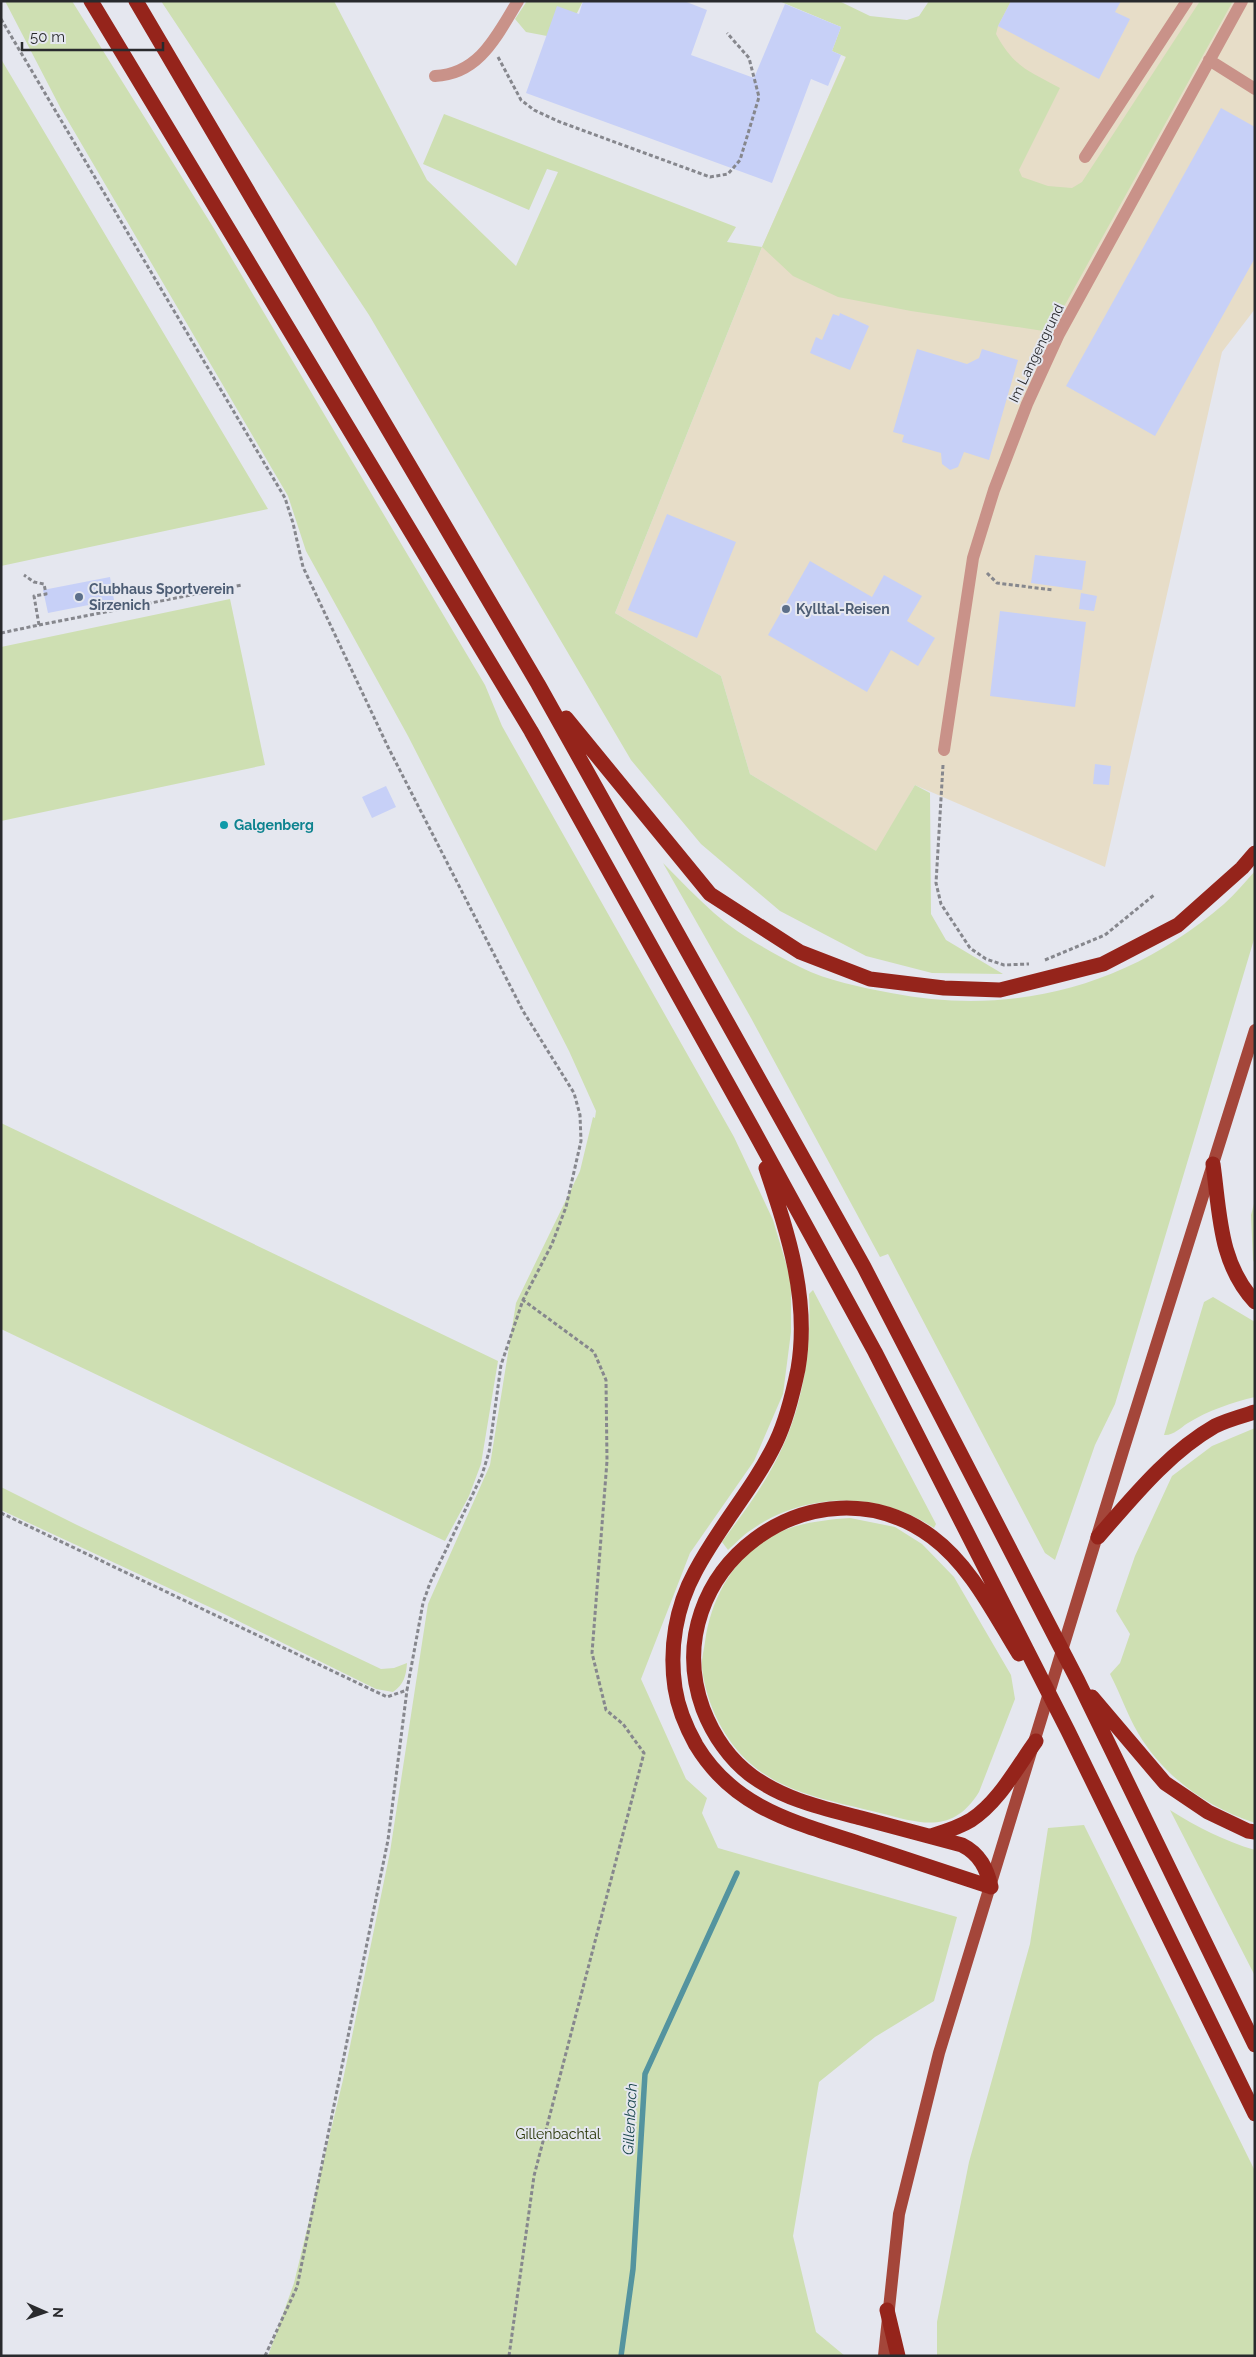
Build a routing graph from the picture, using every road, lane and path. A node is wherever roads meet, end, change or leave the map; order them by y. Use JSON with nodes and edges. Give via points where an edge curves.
{"nodes":[{"id":1,"x":91,"y":1,"type":"edge"},
{"id":2,"x":136,"y":1,"type":"edge"},
{"id":3,"x":518,"y":1,"type":"edge"},
{"id":4,"x":1187,"y":1,"type":"edge"},
{"id":5,"x":1242,"y":1,"type":"edge"},
{"id":6,"x":1,"y":19,"type":"edge"},
{"id":7,"x":727,"y":33,"type":"dead end"},
{"id":8,"x":492,"y":43,"type":"junction"},
{"id":9,"x":1210,"y":60,"type":"junction"},
{"id":10,"x":435,"y":76,"type":"dead end"},
{"id":11,"x":1255,"y":89,"type":"edge"},
{"id":12,"x":1085,"y":157,"type":"dead end"},
{"id":13,"x":973,"y":558,"type":"junction"},
{"id":14,"x":24,"y":575,"type":"dead end"},
{"id":15,"x":242,"y":585,"type":"dead end"},
{"id":16,"x":1053,"y":590,"type":"dead end"},
{"id":17,"x":39,"y":625,"type":"junction"},
{"id":18,"x":1,"y":633,"type":"edge"},
{"id":19,"x":538,"y":684,"type":"junction"},
{"id":20,"x":944,"y":750,"type":"joint"},
{"id":21,"x":1255,"y":853,"type":"edge"},
{"id":22,"x":1154,"y":894,"type":"dead end"},
{"id":23,"x":1044,"y":960,"type":"dead end"},
{"id":24,"x":1035,"y":964,"type":"dead end"},
{"id":25,"x":1255,"y":1030,"type":"edge"},
{"id":26,"x":754,"y":1131,"type":"junction"},
{"id":27,"x":1213,"y":1164,"type":"junction"},
{"id":28,"x":523,"y":1300,"type":"junction"},
{"id":29,"x":1255,"y":1302,"type":"edge"},
{"id":30,"x":1255,"y":1412,"type":"edge"},
{"id":31,"x":1,"y":1514,"type":"edge"},
{"id":32,"x":1098,"y":1537,"type":"junction"},
{"id":33,"x":1078,"y":1681,"type":"junction"},
{"id":34,"x":407,"y":1690,"type":"junction"},
{"id":35,"x":1068,"y":1731,"type":"junction"},
{"id":36,"x":1036,"y":1741,"type":"junction"},
{"id":37,"x":1255,"y":1832,"type":"edge"},
{"id":38,"x":931,"y":1836,"type":"junction"},
{"id":39,"x":991,"y":1887,"type":"junction"},
{"id":40,"x":1255,"y":2046,"type":"edge"},
{"id":41,"x":1255,"y":2114,"type":"edge"},
{"id":42,"x":887,"y":2310,"type":"junction"},
{"id":43,"x":265,"y":2356,"type":"edge"},
{"id":44,"x":509,"y":2356,"type":"edge"},
{"id":45,"x":884,"y":2356,"type":"edge"},
{"id":46,"x":898,"y":2356,"type":"edge"}],
"edges":[{"from":1,"to":26,"type":"highway","via":[[531,731]]},
{"from":2,"to":19,"type":"highway"},
{"from":3,"to":8,"type":"street"},
{"from":4,"to":12,"type":"street"},
{"from":5,"to":9,"type":"street","name":"Im Langengrund"},
{"from":6,"to":28,"type":"path","via":[[284,498],[302,567],[388,747],[523,1011],[574,1093],[580,1114],[581,1141],[572,1183],[552,1244]]},
{"from":7,"to":8,"type":"path","via":[[749,58],[759,97],[740,160],[728,174],[710,177],[534,110],[521,100]]},
{"from":8,"to":10,"type":"street","via":[[474,64],[448,76]]},
{"from":9,"to":11,"type":"street"},
{"from":9,"to":13,"type":"street","name":"Im Langengrund","via":[[1058,338],[1020,422]]},
{"from":13,"to":16,"type":"path","via":[[997,583]]},
{"from":13,"to":20,"type":"street","name":"Im Langengrund"},
{"from":14,"to":17,"type":"path","via":[[44,584],[46,590],[46,594],[34,596]]},
{"from":15,"to":17,"type":"path"},
{"from":17,"to":18,"type":"path"},
{"from":19,"to":21,"type":"highway","via":[[710,894],[800,952],[870,979],[944,988],[1000,990],[1103,964],[1178,925]]},
{"from":19,"to":33,"type":"highway","via":[[864,1268]]},
{"from":20,"to":24,"type":"path","via":[[936,883],[941,904],[970,948],[986,959],[1004,965]]},
{"from":22,"to":23,"type":"path","via":[[1105,935]]},
{"from":25,"to":27,"type":"main road"},
{"from":26,"to":35,"type":"highway","via":[[875,1352]]},
{"from":26,"to":39,"type":"highway","via":[[785,1226],[796,1272],[802,1321],[800,1355],[793,1392],[777,1441],[704,1556],[680,1607],[672,1660],[680,1712],[704,1759],[725,1783],[754,1804],[787,1820]]},
{"from":27,"to":29,"type":"highway","via":[[1228,1259],[1241,1287]]},
{"from":27,"to":32,"type":"main road"},
{"from":28,"to":34,"type":"path","via":[[501,1365],[489,1452],[482,1476],[430,1583],[423,1603]]},
{"from":28,"to":44,"type":"path","via":[[594,1352],[606,1380],[607,1461],[592,1653],[606,1710],[623,1724],[644,1753],[534,2176]]},
{"from":30,"to":32,"type":"highway","via":[[1216,1426],[1178,1452]]},
{"from":31,"to":34,"type":"path","via":[[387,1696]]},
{"from":32,"to":36,"type":"main road"},
{"from":33,"to":37,"type":"highway","via":[[1165,1784],[1208,1812]]},
{"from":33,"to":40,"type":"highway"},
{"from":34,"to":43,"type":"path","via":[[388,1840],[297,2287]]},
{"from":35,"to":38,"type":"highway","via":[[964,1568],[921,1529],[883,1512],[829,1509],[786,1521],[759,1537],[720,1573],[699,1616],[694,1672],[701,1703],[720,1742],[752,1776],[787,1796]]},
{"from":35,"to":41,"type":"highway"},
{"from":36,"to":38,"type":"highway","via":[[983,1810],[960,1826]]},
{"from":36,"to":39,"type":"main road"},
{"from":38,"to":39,"type":"highway","via":[[962,1845],[977,1855],[986,1868]]},
{"from":39,"to":42,"type":"main road","via":[[939,2053],[915,2144],[899,2214]]},
{"from":42,"to":45,"type":"main road"},
{"from":42,"to":46,"type":"highway"}]}
